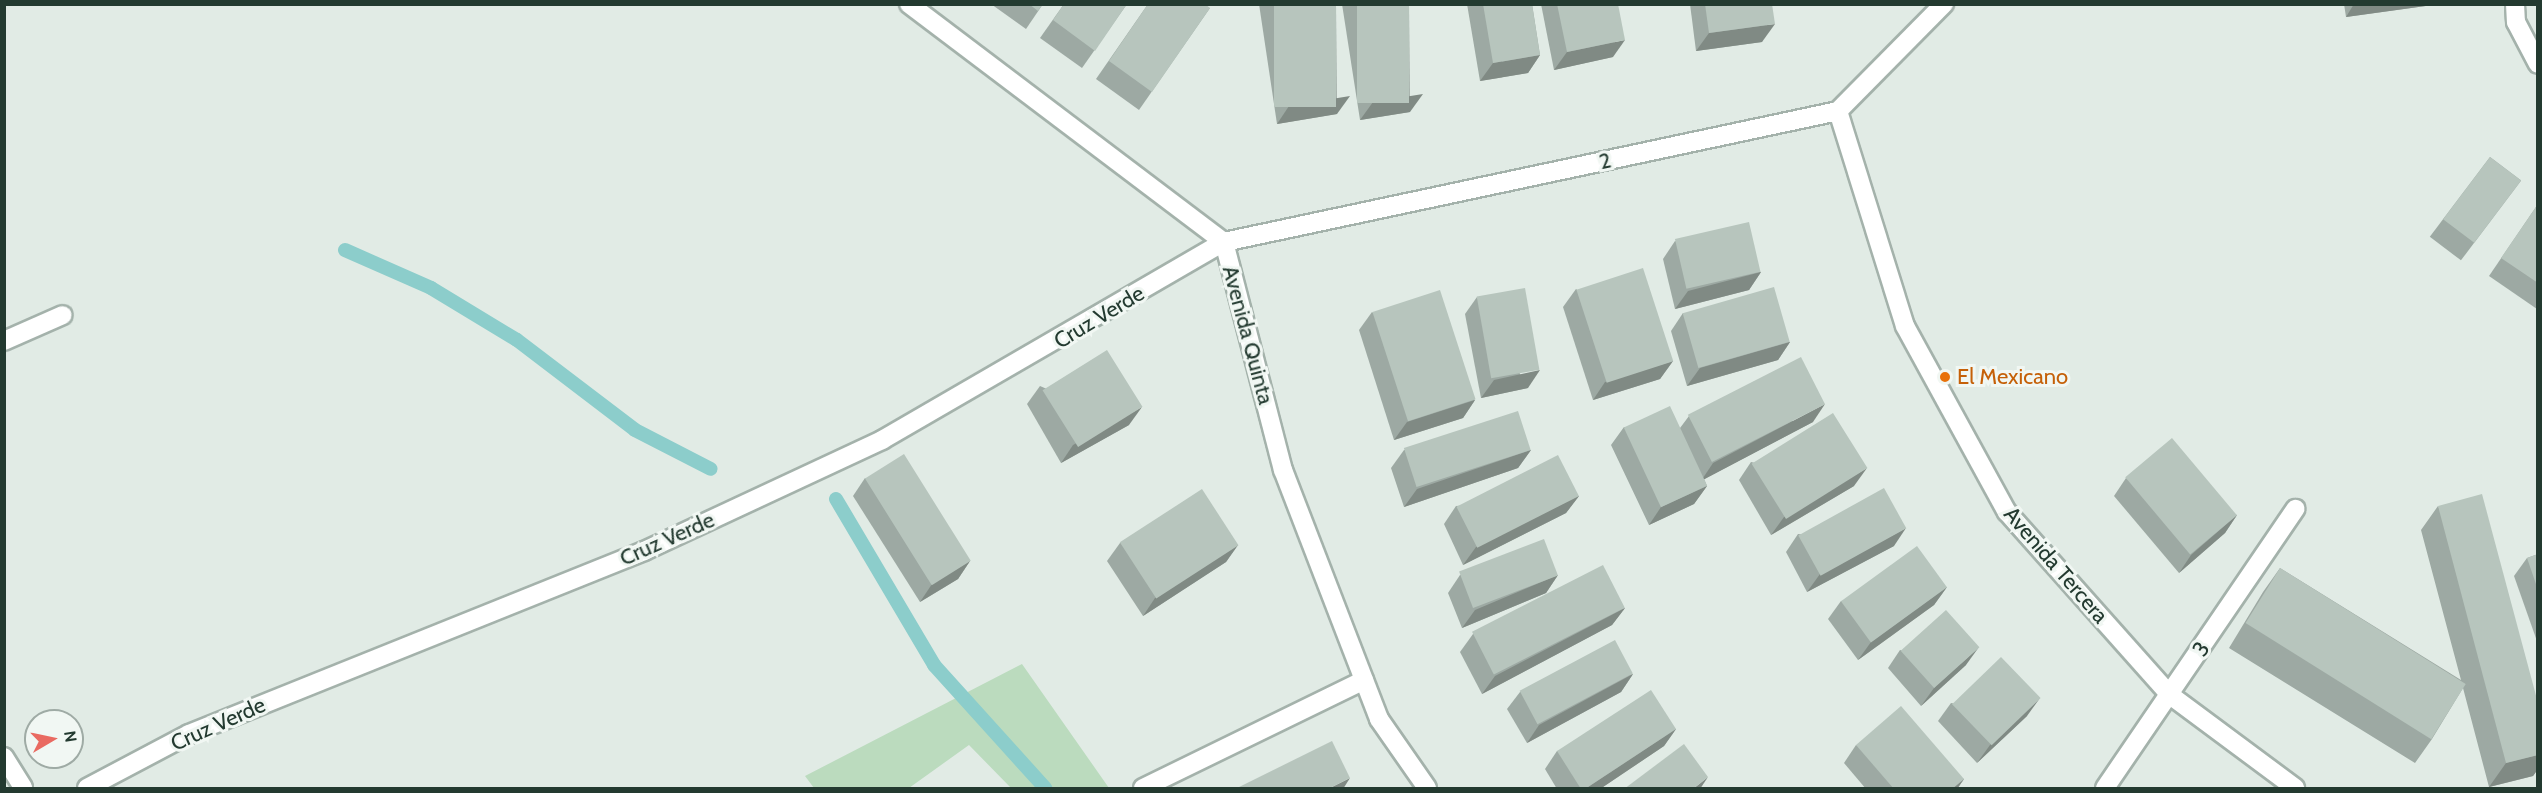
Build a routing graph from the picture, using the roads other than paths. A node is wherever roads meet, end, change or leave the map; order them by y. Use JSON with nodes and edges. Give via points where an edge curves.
{"nodes":[{"id":1,"x":909,"y":4,"type":"edge"},
{"id":2,"x":1944,"y":4,"type":"edge"},
{"id":3,"x":2515,"y":4,"type":"edge"},
{"id":4,"x":2538,"y":64,"type":"edge"},
{"id":5,"x":1838,"y":111,"type":"junction"},
{"id":6,"x":1224,"y":242,"type":"junction"},
{"id":7,"x":63,"y":315,"type":"dead end"},
{"id":8,"x":4,"y":341,"type":"edge"},
{"id":9,"x":2295,"y":509,"type":"dead end"},
{"id":10,"x":1364,"y":680,"type":"junction"},
{"id":11,"x":2170,"y":695,"type":"junction"},
{"id":12,"x":4,"y":757,"type":"edge"},
{"id":13,"x":23,"y":789,"type":"edge"},
{"id":14,"x":87,"y":789,"type":"edge"},
{"id":15,"x":1143,"y":789,"type":"edge"},
{"id":16,"x":1426,"y":789,"type":"edge"},
{"id":17,"x":2105,"y":789,"type":"edge"},
{"id":18,"x":2295,"y":789,"type":"edge"}],
"edges":[{"from":1,"to":6,"type":"street","name":"Avenida Quinta"},
{"from":2,"to":5,"type":"street"},
{"from":3,"to":4,"type":"street","via":[[2516,22]]},
{"from":5,"to":6,"type":"street","name":"2"},
{"from":5,"to":11,"type":"street","name":"Avenida Tercera","via":[[1905,326],[2007,512]]},
{"from":6,"to":10,"type":"street","name":"Avenida Quinta","via":[[1283,470]]},
{"from":6,"to":14,"type":"street","name":"Cruz Verde","via":[[882,440],[644,551],[189,734]]},
{"from":7,"to":8,"type":"street"},
{"from":9,"to":11,"type":"street","name":"3"},
{"from":10,"to":15,"type":"street"},
{"from":10,"to":16,"type":"street","name":"Avenida Quinta","via":[[1379,719]]},
{"from":11,"to":17,"type":"street","name":"3"},
{"from":11,"to":18,"type":"street","name":"Avenida Tercera"},
{"from":12,"to":13,"type":"street"}]}
